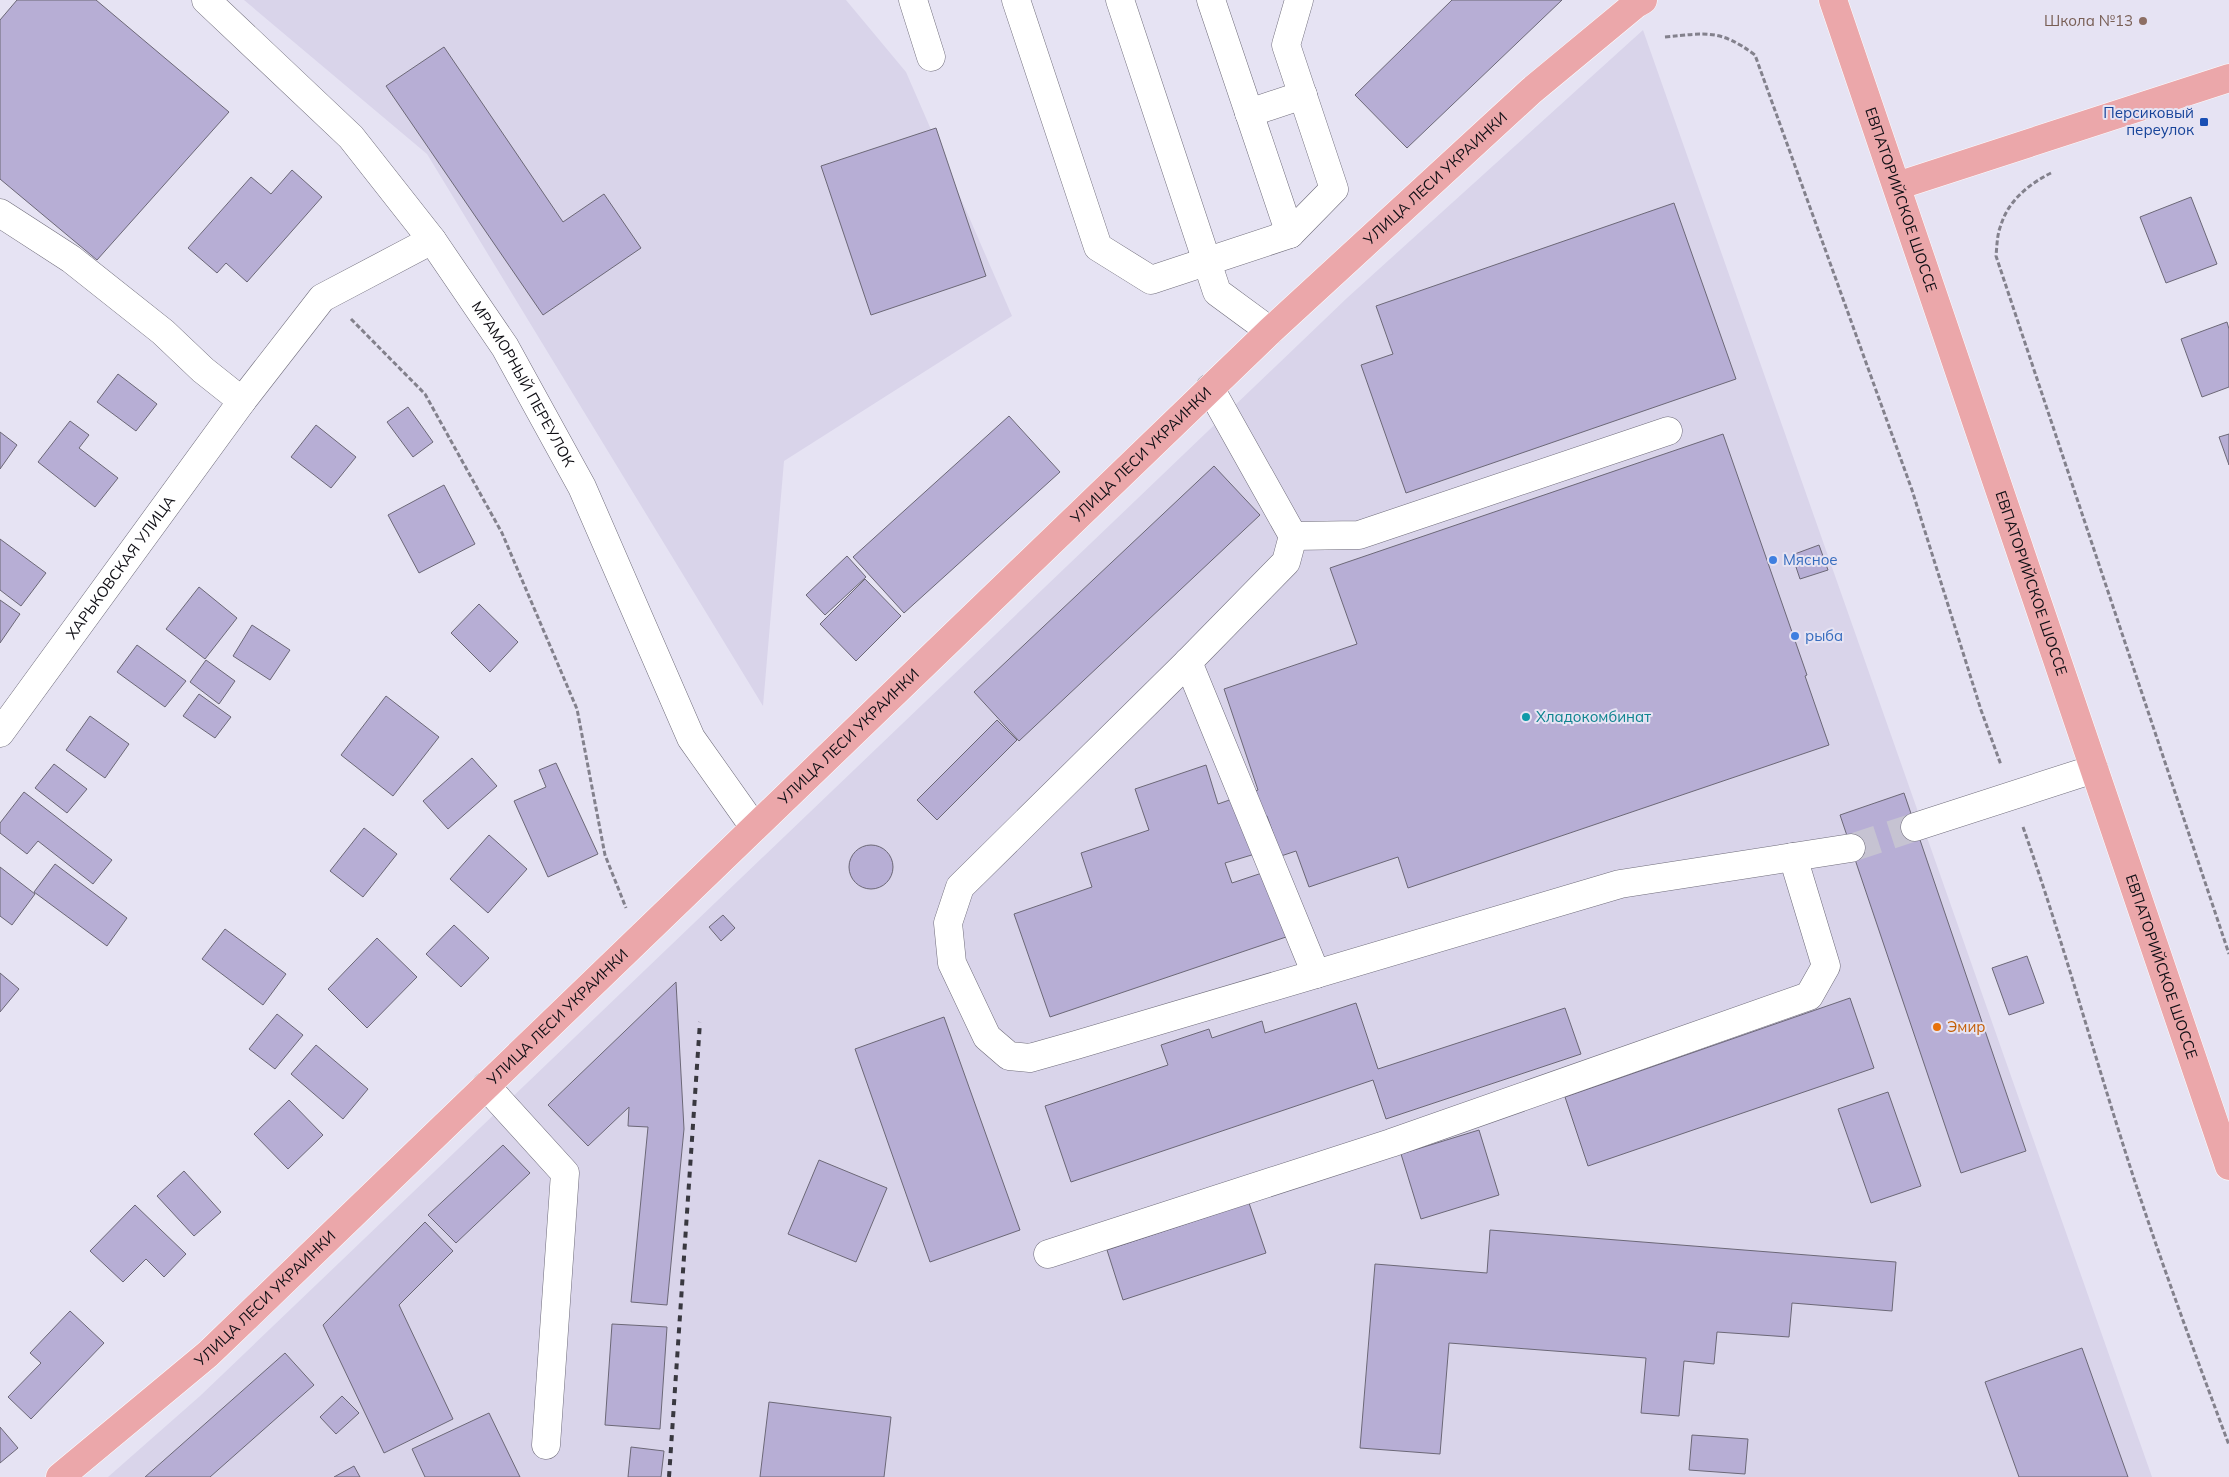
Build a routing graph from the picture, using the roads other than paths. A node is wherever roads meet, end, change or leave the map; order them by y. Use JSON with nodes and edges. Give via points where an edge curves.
{"nodes":[{"id":1,"x":206,"y":0,"type":"edge"},
{"id":2,"x":913,"y":0,"type":"edge"},
{"id":3,"x":1016,"y":0,"type":"edge"},
{"id":4,"x":1120,"y":0,"type":"edge"},
{"id":5,"x":1211,"y":0,"type":"edge"},
{"id":6,"x":1299,"y":0,"type":"edge"},
{"id":7,"x":1643,"y":0,"type":"edge"},
{"id":8,"x":1833,"y":0,"type":"edge"},
{"id":9,"x":931,"y":57,"type":"dead end"},
{"id":10,"x":2229,"y":78,"type":"edge"},
{"id":11,"x":1303,"y":96,"type":"junction"},
{"id":12,"x":1250,"y":113,"type":"junction"},
{"id":13,"x":1896,"y":186,"type":"junction"},
{"id":14,"x":0,"y":213,"type":"edge"},
{"id":15,"x":1290,"y":234,"type":"junction"},
{"id":16,"x":432,"y":240,"type":"junction"},
{"id":17,"x":1207,"y":263,"type":"junction"},
{"id":18,"x":1270,"y":331,"type":"junction"},
{"id":19,"x":1210,"y":388,"type":"junction"},
{"id":20,"x":242,"y":401,"type":"junction"},
{"id":21,"x":1668,"y":431,"type":"dead end"},
{"id":22,"x":1292,"y":536,"type":"junction"},
{"id":23,"x":1188,"y":662,"type":"junction"},
{"id":24,"x":0,"y":733,"type":"edge"},
{"id":25,"x":2094,"y":769,"type":"junction"},
{"id":26,"x":754,"y":827,"type":"junction"},
{"id":27,"x":1916,"y":827,"type":"tunnel mouth"},
{"id":28,"x":1851,"y":848,"type":"tunnel mouth"},
{"id":29,"x":1793,"y":857,"type":"junction"},
{"id":30,"x":1316,"y":974,"type":"junction"},
{"id":31,"x":486,"y":1086,"type":"junction"},
{"id":32,"x":2229,"y":1166,"type":"edge"},
{"id":33,"x":1048,"y":1254,"type":"dead end"},
{"id":34,"x":546,"y":1445,"type":"dead end"},
{"id":35,"x":60,"y":1477,"type":"edge"}],
"edges":[{"from":1,"to":16,"type":"street","name":"МРАМОРНЫЙ ПЕРЕУЛОК","via":[[350,137]]},
{"from":2,"to":9,"type":"street"},
{"from":3,"to":17,"type":"street","via":[[1098,247],[1151,280]]},
{"from":4,"to":17,"type":"street"},
{"from":5,"to":12,"type":"street"},
{"from":6,"to":11,"type":"street","via":[[1286,44]]},
{"from":7,"to":18,"type":"main road","name":"УЛИЦА ЛЕСИ УКРАИНКИ","via":[[1532,91]]},
{"from":8,"to":13,"type":"main road","name":"ЕВПАТОРИЙСКОЕ ШОССЕ"},
{"from":10,"to":13,"type":"main road"},
{"from":11,"to":12,"type":"street"},
{"from":11,"to":15,"type":"street","via":[[1334,190]]},
{"from":12,"to":15,"type":"street"},
{"from":13,"to":25,"type":"main road","name":"ЕВПАТОРИЙСКОЕ ШОССЕ"},
{"from":14,"to":20,"type":"street","via":[[71,259],[163,332]]},
{"from":15,"to":17,"type":"street"},
{"from":16,"to":20,"type":"street","name":"ХАРЬКОВСКАЯ УЛИЦА","via":[[322,298]]},
{"from":16,"to":26,"type":"street","name":"МРАМОРНЫЙ ПЕРЕУЛОК","via":[[505,347],[577,478],[691,738]]},
{"from":17,"to":18,"type":"street","via":[[1217,292]]},
{"from":18,"to":19,"type":"main road","name":"УЛИЦА ЛЕСИ УКРАИНКИ"},
{"from":19,"to":22,"type":"street"},
{"from":19,"to":26,"type":"main road","name":"УЛИЦА ЛЕСИ УКРАИНКИ"},
{"from":20,"to":24,"type":"street","name":"ХАРЬКОВСКАЯ УЛИЦА"},
{"from":21,"to":22,"type":"street","via":[[1359,535]]},
{"from":22,"to":23,"type":"street","via":[[1286,562]]},
{"from":23,"to":30,"type":"street"},
{"from":23,"to":30,"type":"street","via":[[960,887],[948,923],[952,963],[987,1037],[1009,1056],[1030,1058]]},
{"from":25,"to":27,"type":"street"},
{"from":25,"to":32,"type":"main road","name":"ЕВПАТОРИЙСКОЕ ШОССЕ"},
{"from":26,"to":31,"type":"main road","name":"УЛИЦА ЛЕСИ УКРАИНКИ"},
{"from":28,"to":29,"type":"street"},
{"from":29,"to":30,"type":"street","via":[[1620,884]]},
{"from":29,"to":33,"type":"street","via":[[1826,966],[1809,996],[1391,1143]]},
{"from":31,"to":34,"type":"street","via":[[565,1173]]},
{"from":31,"to":35,"type":"main road","name":"УЛИЦА ЛЕСИ УКРАИНКИ","via":[[208,1354]]}]}
